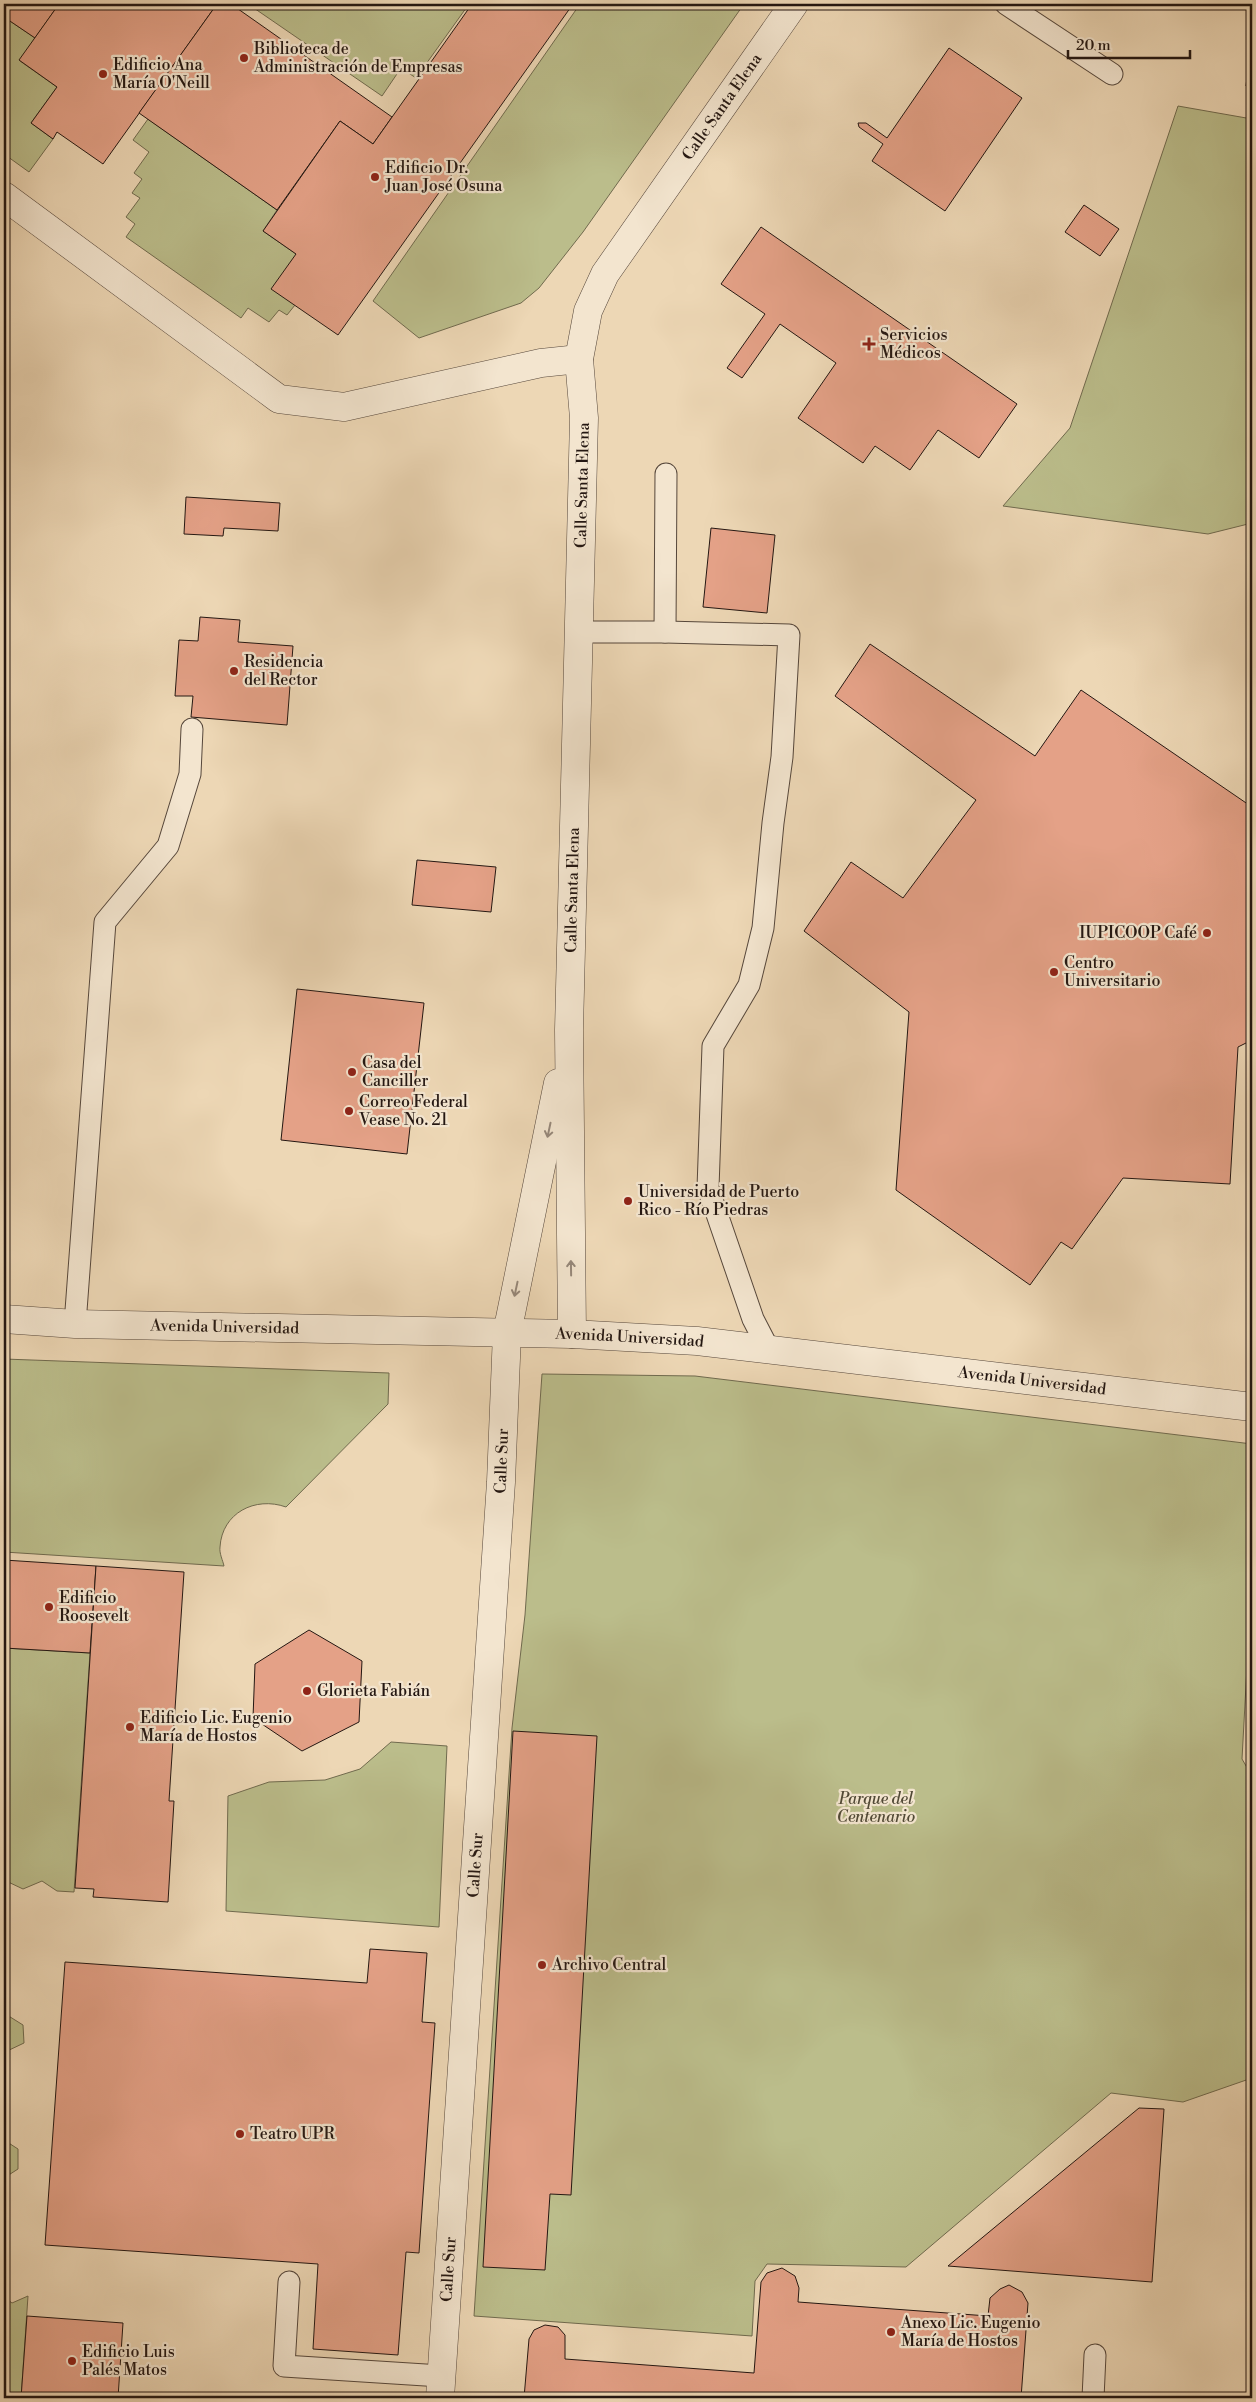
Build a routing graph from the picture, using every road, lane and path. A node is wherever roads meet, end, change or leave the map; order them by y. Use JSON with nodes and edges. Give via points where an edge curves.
{"nodes":[{"id":1,"x":794,"y":4,"type":"edge"},
{"id":2,"x":1006,"y":4,"type":"edge"},
{"id":3,"x":1112,"y":74,"type":"dead end"},
{"id":4,"x":4,"y":196,"type":"edge"},
{"id":5,"x":579,"y":360,"type":"junction"},
{"id":6,"x":666,"y":474,"type":"dead end"},
{"id":7,"x":579,"y":632,"type":"junction"},
{"id":8,"x":665,"y":632,"type":"junction"},
{"id":9,"x":192,"y":729,"type":"dead end"},
{"id":10,"x":569,"y":1030,"type":"junction"},
{"id":11,"x":4,"y":1320,"type":"edge"},
{"id":12,"x":75,"y":1324,"type":"junction"},
{"id":13,"x":507,"y":1333,"type":"junction"},
{"id":14,"x":572,"y":1334,"type":"junction"},
{"id":15,"x":769,"y":1350,"type":"junction"},
{"id":16,"x":1252,"y":1407,"type":"edge"},
{"id":17,"x":289,"y":2282,"type":"dead end"},
{"id":18,"x":1096,"y":2355,"type":"dead end"},
{"id":19,"x":441,"y":2387,"type":"edge"},
{"id":20,"x":1093,"y":2398,"type":"edge"}],
"edges":[{"from":1,"to":5,"type":"street","name":"Calle Santa Elena","via":[[605,274],[588,311]]},
{"from":2,"to":3,"type":"lane"},
{"from":4,"to":5,"type":"street","via":[[279,399],[344,407],[541,363]]},
{"from":5,"to":7,"type":"street","name":"Calle Santa Elena","via":[[584,418]]},
{"from":6,"to":8,"type":"lane"},
{"from":7,"to":8,"type":"lane"},
{"from":7,"to":10,"type":"street","name":"Calle Santa Elena"},
{"from":8,"to":15,"type":"lane","via":[[789,635],[782,757],[763,928],[749,984],[713,1046],[708,1178],[708,1188],[753,1319]]},
{"from":9,"to":12,"type":"lane","via":[[190,774],[168,846],[105,922]]},
{"from":10,"to":13,"type":"street","name":"Calle Santa Elena","one_way":true},
{"from":14,"to":10,"type":"street","name":"Calle Santa Elena","one_way":true},
{"from":11,"to":12,"type":"street","name":"Avenida Universidad"},
{"from":12,"to":13,"type":"street","name":"Avenida Universidad"},
{"from":13,"to":14,"type":"street","name":"Avenida Universidad"},
{"from":13,"to":19,"type":"street","name":"Calle Sur","via":[[501,1482]]},
{"from":14,"to":15,"type":"street","name":"Avenida Universidad","via":[[697,1341]]},
{"from":15,"to":16,"type":"street","name":"Avenida Universidad"},
{"from":17,"to":19,"type":"lane","via":[[284,2366]]},
{"from":18,"to":20,"type":"lane"}]}
